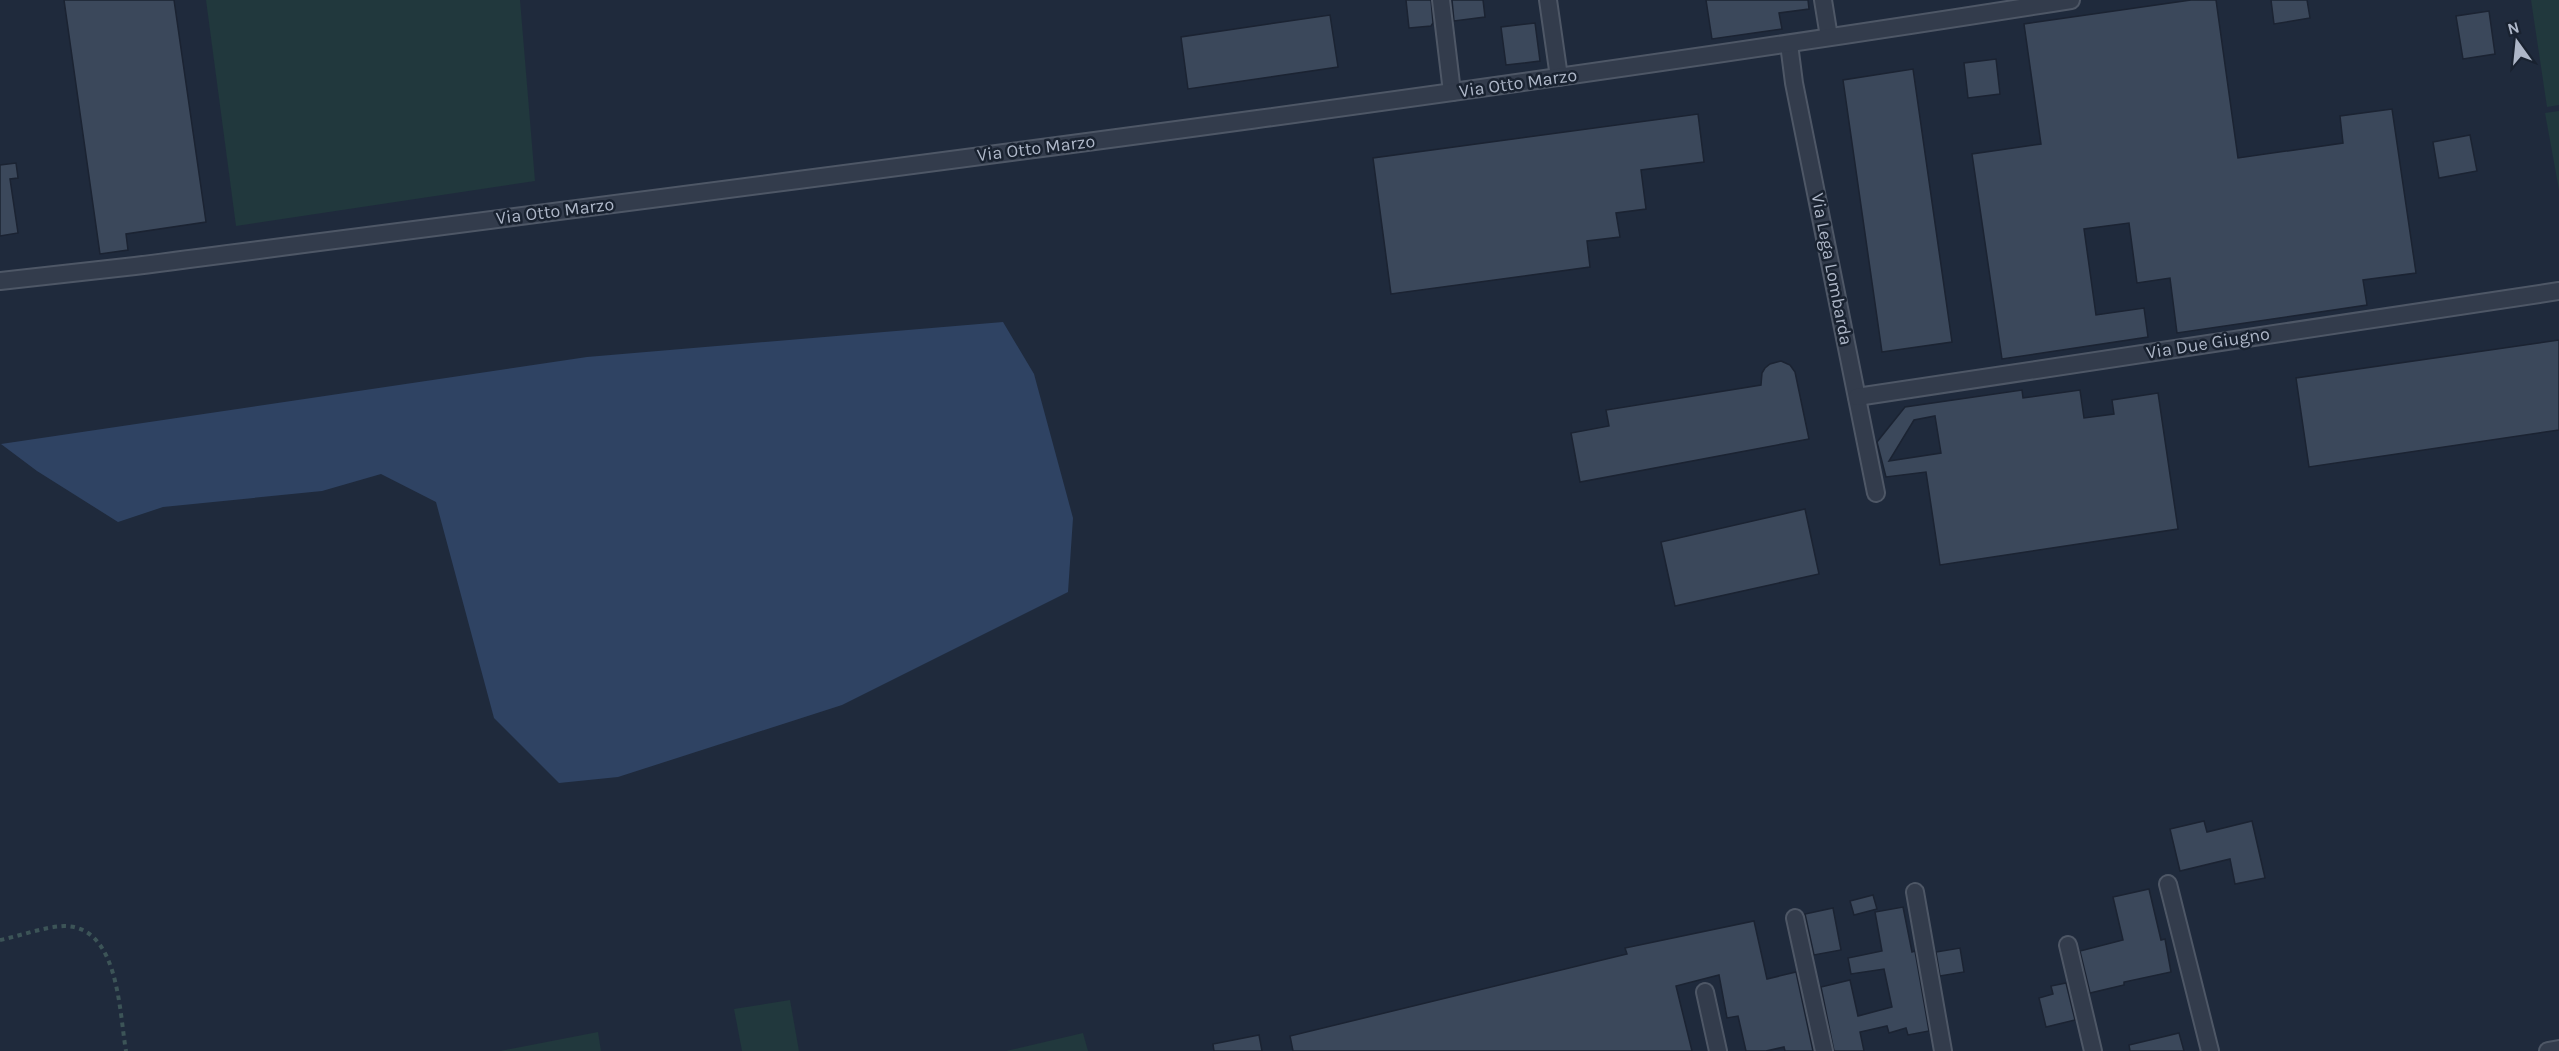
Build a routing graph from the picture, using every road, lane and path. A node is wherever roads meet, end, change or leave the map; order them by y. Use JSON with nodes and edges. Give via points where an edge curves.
{"nodes":[{"id":1,"x":1441,"y":0,"type":"edge"},
{"id":2,"x":1548,"y":0,"type":"edge"},
{"id":3,"x":1823,"y":0,"type":"edge"},
{"id":4,"x":2071,"y":0,"type":"edge"},
{"id":5,"x":1983,"y":7,"type":"edge"},
{"id":6,"x":1829,"y":37,"type":"junction"},
{"id":7,"x":1789,"y":44,"type":"junction"},
{"id":8,"x":1559,"y":77,"type":"junction"},
{"id":9,"x":1452,"y":92,"type":"junction"},
{"id":10,"x":0,"y":281,"type":"edge"},
{"id":11,"x":2559,"y":291,"type":"edge"},
{"id":12,"x":1857,"y":397,"type":"junction"},
{"id":13,"x":1876,"y":493,"type":"dead end"},
{"id":14,"x":2168,"y":884,"type":"dead end"},
{"id":15,"x":1915,"y":892,"type":"dead end"},
{"id":16,"x":1795,"y":918,"type":"dead end"},
{"id":17,"x":0,"y":940,"type":"edge"},
{"id":18,"x":2068,"y":945,"type":"dead end"},
{"id":19,"x":1705,"y":992,"type":"dead end"},
{"id":20,"x":2559,"y":1049,"type":"edge"},
{"id":21,"x":126,"y":1051,"type":"edge"},
{"id":22,"x":1718,"y":1051,"type":"edge"},
{"id":23,"x":1824,"y":1051,"type":"edge"},
{"id":24,"x":1943,"y":1051,"type":"edge"},
{"id":25,"x":2093,"y":1051,"type":"edge"},
{"id":26,"x":2210,"y":1051,"type":"edge"},
{"id":27,"x":2548,"y":1051,"type":"edge"}],
"edges":[{"from":1,"to":9,"type":"street"},
{"from":2,"to":8,"type":"street"},
{"from":3,"to":6,"type":"street"},
{"from":4,"to":5,"type":"street","name":"Via Otto Marzo"},
{"from":5,"to":6,"type":"street","name":"Via Otto Marzo"},
{"from":6,"to":7,"type":"street","name":"Via Otto Marzo"},
{"from":7,"to":8,"type":"street","name":"Via Otto Marzo"},
{"from":7,"to":12,"type":"street","name":"Via Lega Lombarda"},
{"from":8,"to":9,"type":"street","name":"Via Otto Marzo"},
{"from":9,"to":10,"type":"street","name":"Via Otto Marzo"},
{"from":11,"to":12,"type":"street","name":"Via Due Giugno"},
{"from":12,"to":13,"type":"street","name":"Via Lega Lombarda"},
{"from":14,"to":26,"type":"street"},
{"from":15,"to":24,"type":"street"},
{"from":16,"to":23,"type":"street"},
{"from":17,"to":21,"type":"path","via":[[61,926],[87,931],[97,938],[115,982]]},
{"from":18,"to":25,"type":"street"},
{"from":19,"to":22,"type":"street"},
{"from":20,"to":27,"type":"street"}]}
